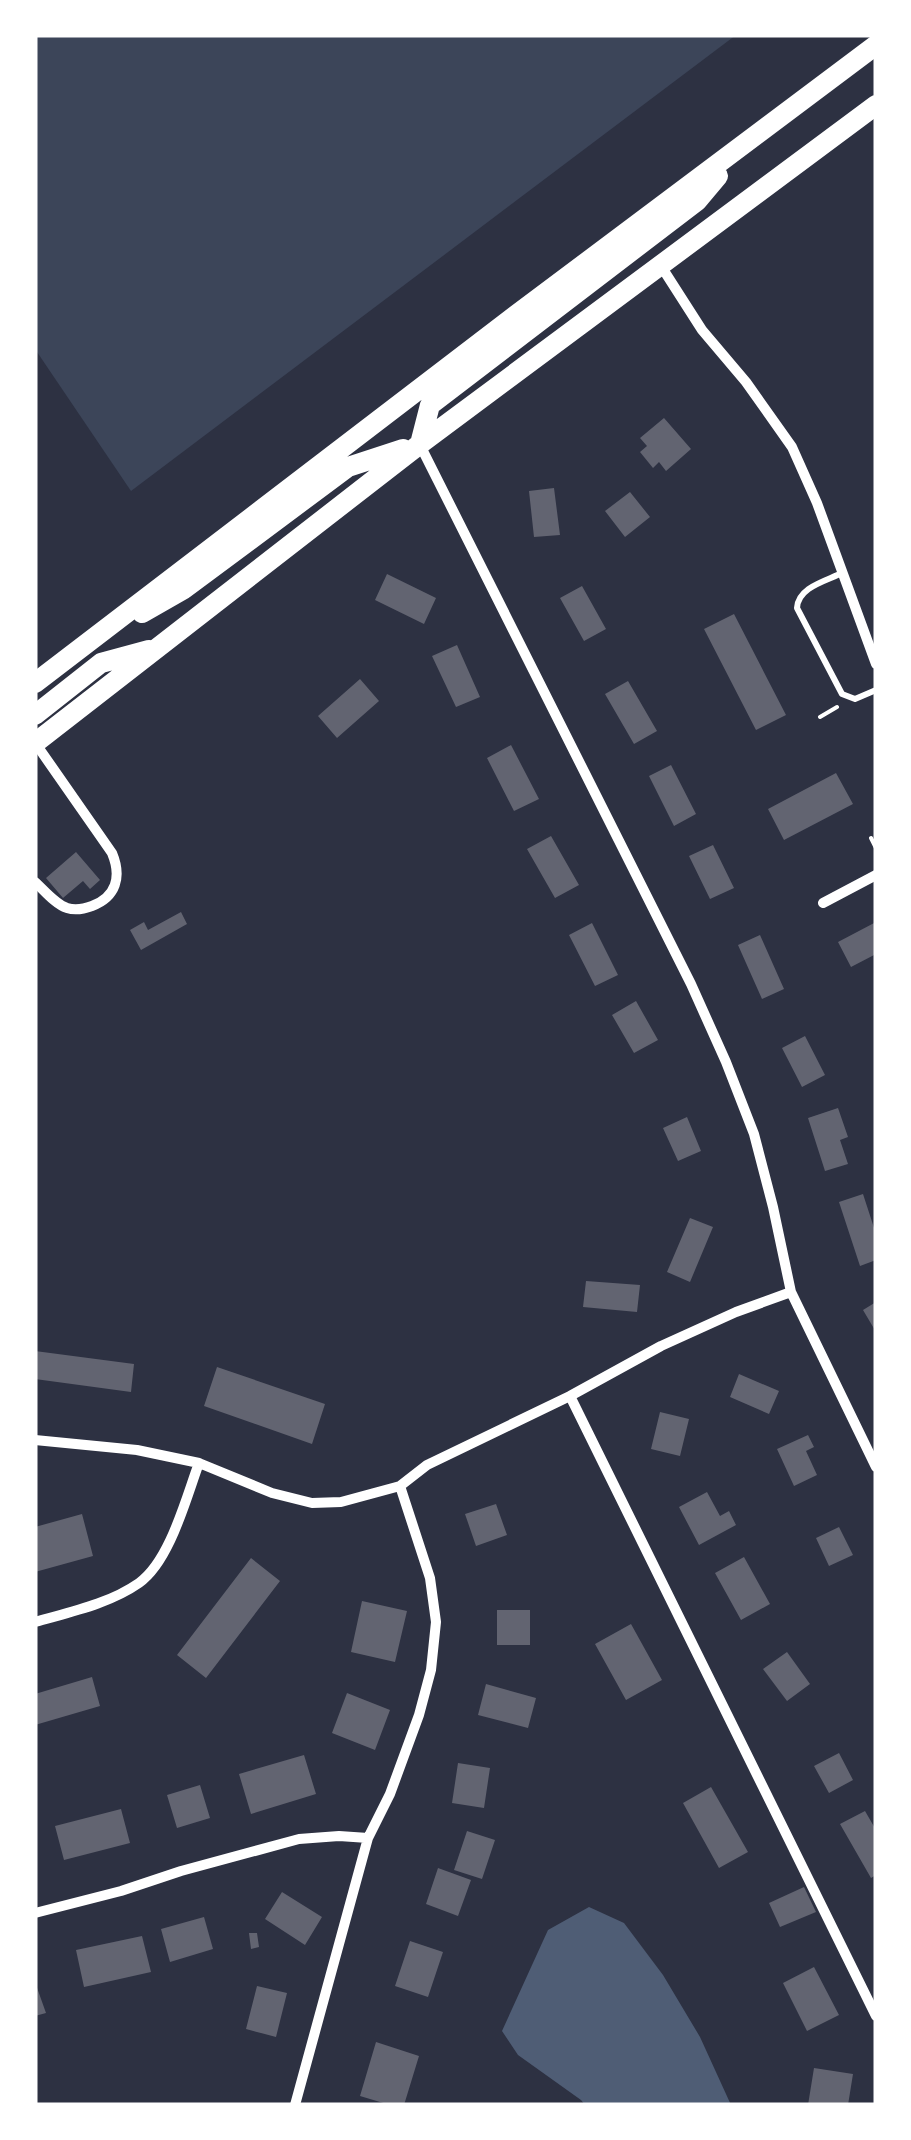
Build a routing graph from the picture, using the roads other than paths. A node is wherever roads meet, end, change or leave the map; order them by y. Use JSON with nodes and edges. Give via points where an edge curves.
{"nodes":[{"id":1,"x":876,"y":45,"type":"edge"},
{"id":2,"x":876,"y":105,"type":"edge"},
{"id":3,"x":749,"y":141,"type":"junction"},
{"id":4,"x":661,"y":266,"type":"junction"},
{"id":5,"x":420,"y":444,"type":"junction"},
{"id":6,"x":842,"y":573,"type":"junction"},
{"id":7,"x":158,"y":648,"type":"junction"},
{"id":8,"x":68,"y":656,"type":"junction"},
{"id":9,"x":876,"y":664,"type":"edge"},
{"id":10,"x":35,"y":683,"type":"edge"},
{"id":11,"x":876,"y":690,"type":"edge"},
{"id":12,"x":35,"y":714,"type":"edge"},
{"id":13,"x":35,"y":743,"type":"edge"},
{"id":14,"x":876,"y":875,"type":"edge"},
{"id":15,"x":35,"y":882,"type":"edge"},
{"id":16,"x":823,"y":903,"type":"dead end"},
{"id":17,"x":791,"y":1292,"type":"junction"},
{"id":18,"x":570,"y":1396,"type":"junction"},
{"id":19,"x":35,"y":1440,"type":"edge"},
{"id":20,"x":200,"y":1463,"type":"junction"},
{"id":21,"x":876,"y":1467,"type":"edge"},
{"id":22,"x":400,"y":1486,"type":"junction"},
{"id":23,"x":35,"y":1622,"type":"edge"},
{"id":24,"x":368,"y":1838,"type":"junction"},
{"id":25,"x":35,"y":1913,"type":"edge"},
{"id":26,"x":876,"y":2016,"type":"edge"},
{"id":27,"x":295,"y":2105,"type":"edge"}],
"edges":[{"from":1,"to":3,"type":"highway"},
{"from":2,"to":4,"type":"highway"},
{"from":3,"to":5,"type":"highway","via":[[696,200],[430,405]]},
{"from":3,"to":8,"type":"highway"},
{"from":4,"to":5,"type":"highway"},
{"from":4,"to":6,"type":"street","via":[[792,446]]},
{"from":5,"to":7,"type":"highway"},
{"from":5,"to":8,"type":"highway","via":[[348,467],[184,589]]},
{"from":5,"to":17,"type":"street","via":[[726,1062],[754,1134]]},
{"from":6,"to":9,"type":"street"},
{"from":6,"to":11,"type":"lane","via":[[802,593],[798,608],[842,694],[855,699]]},
{"from":7,"to":12,"type":"highway","via":[[101,663]]},
{"from":7,"to":13,"type":"highway"},
{"from":8,"to":10,"type":"highway"},
{"from":13,"to":15,"type":"street","via":[[112,853],[118,874],[104,902],[85,909],[70,910]]},
{"from":14,"to":16,"type":"street"},
{"from":17,"to":18,"type":"street","via":[[661,1346]]},
{"from":17,"to":21,"type":"street"},
{"from":18,"to":22,"type":"street","via":[[427,1465]]},
{"from":18,"to":26,"type":"street"},
{"from":19,"to":20,"type":"street"},
{"from":20,"to":22,"type":"street","via":[[312,1503]]},
{"from":20,"to":23,"type":"street","via":[[173,1534],[142,1581]]},
{"from":22,"to":24,"type":"street","via":[[430,1578],[436,1622],[419,1715]]},
{"from":24,"to":25,"type":"street","via":[[299,1838]]},
{"from":24,"to":27,"type":"street"}]}
